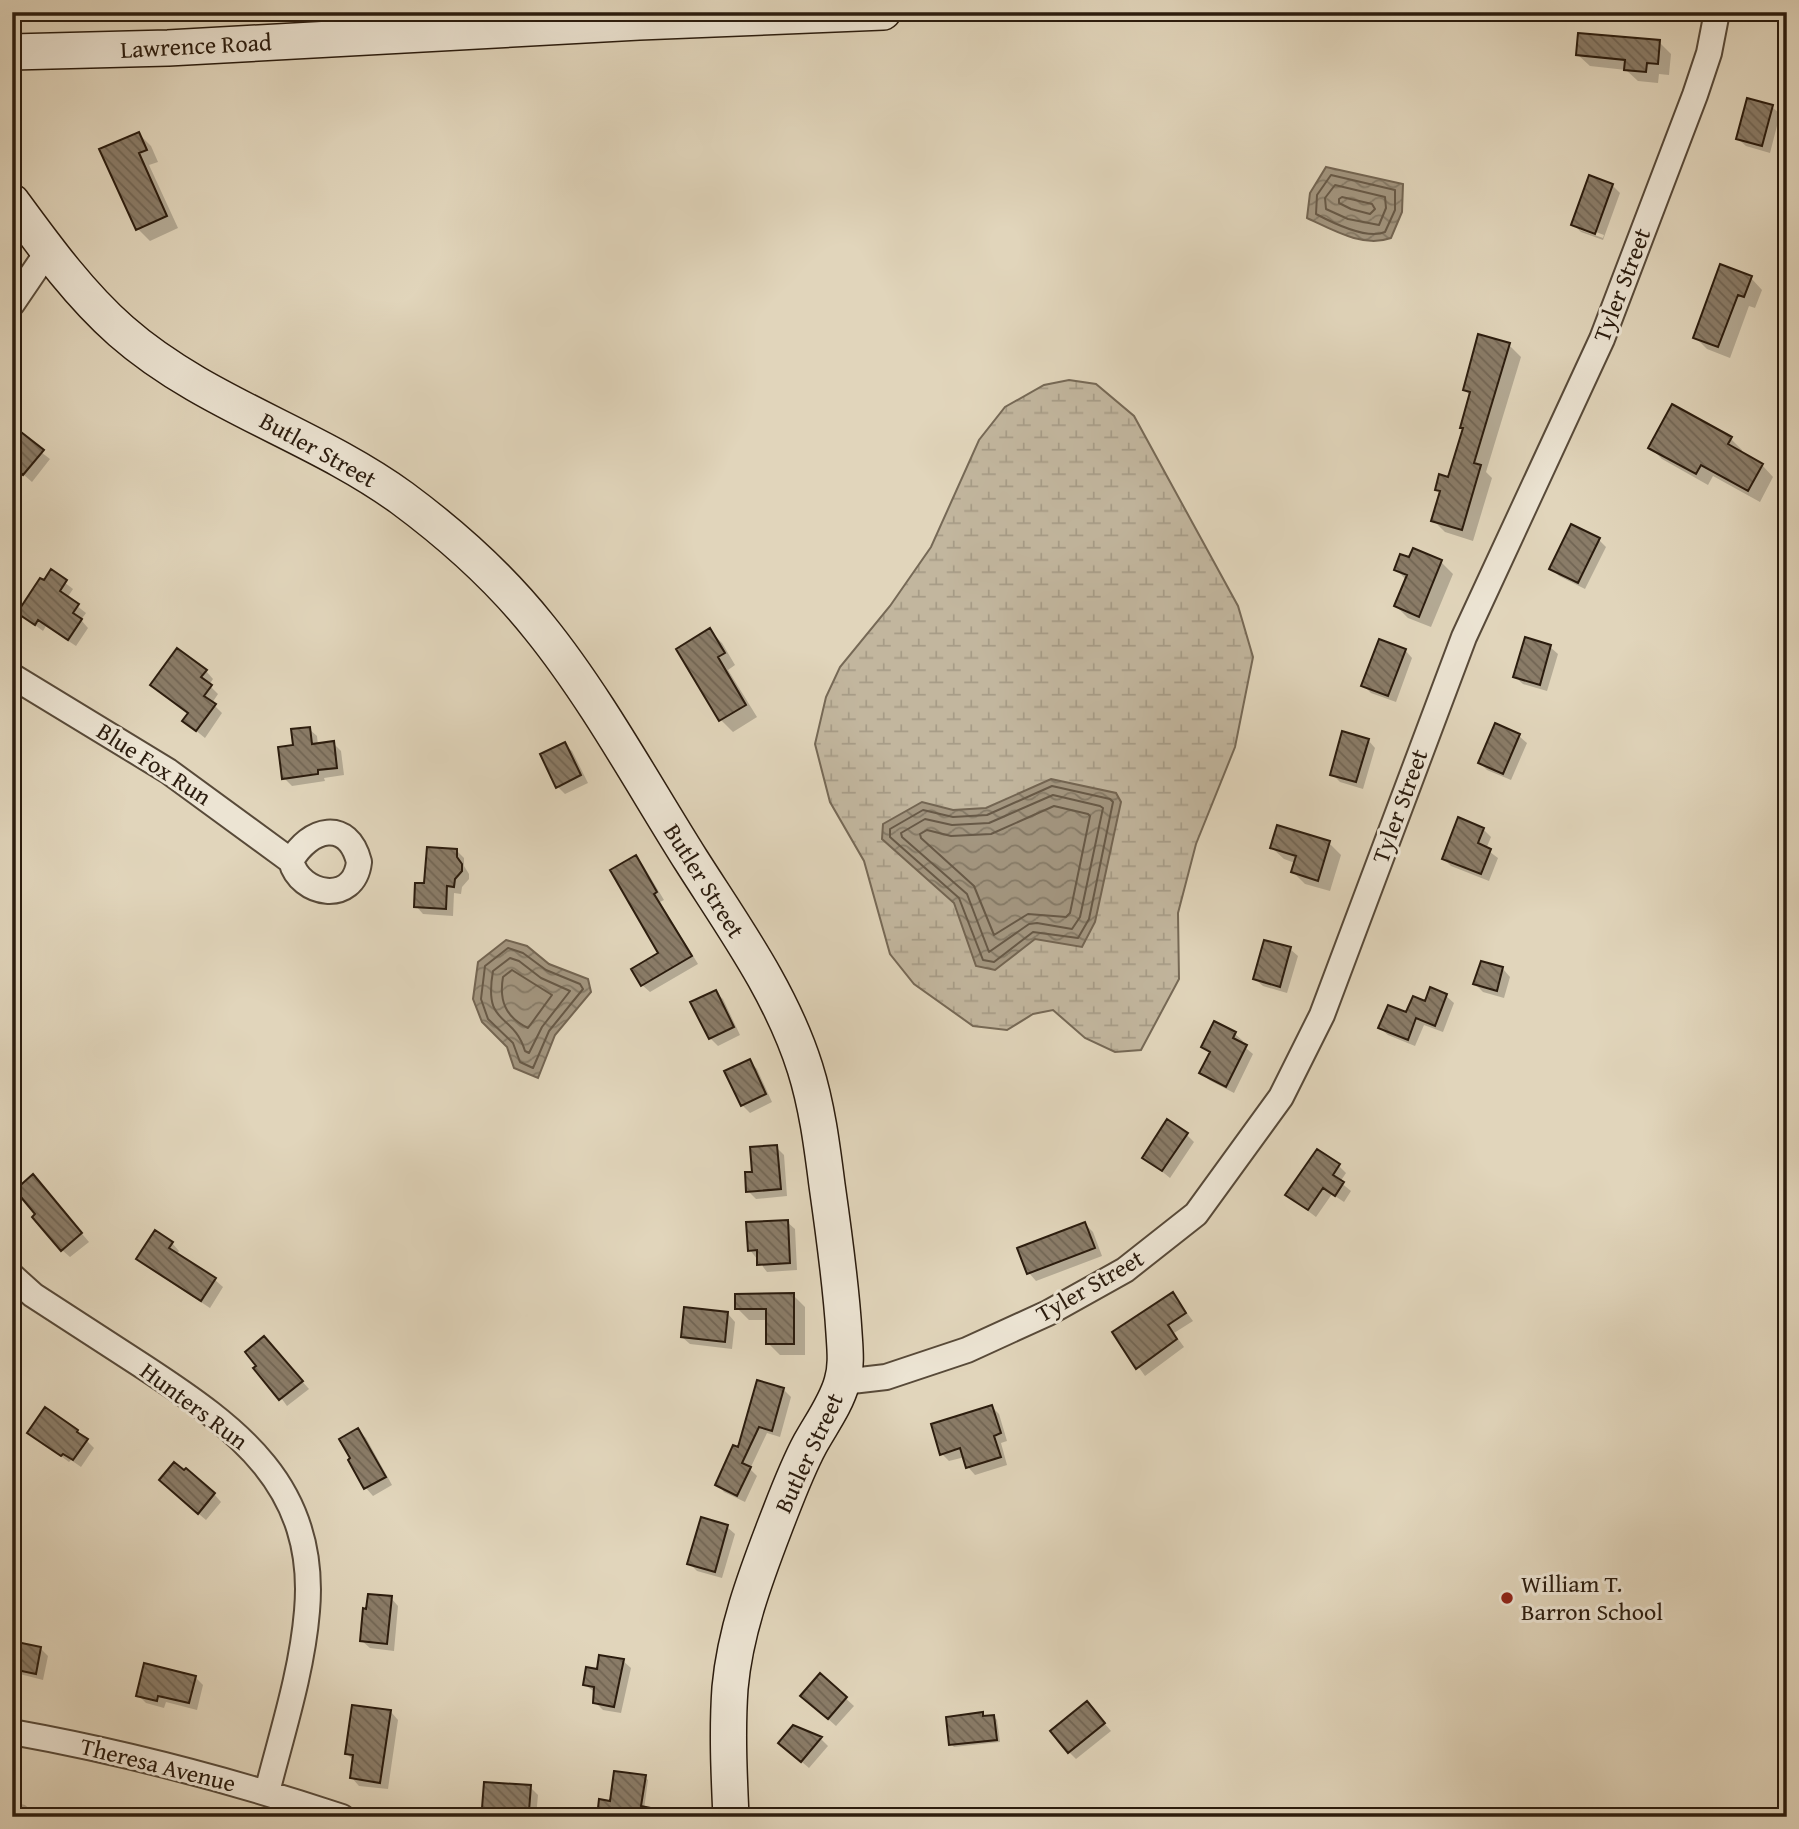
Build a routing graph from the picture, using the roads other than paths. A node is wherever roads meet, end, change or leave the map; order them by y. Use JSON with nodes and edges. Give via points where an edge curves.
{"nodes":[{"id":1,"x":883,"y":12,"type":"edge"},
{"id":2,"x":1717,"y":12,"type":"edge"},
{"id":3,"x":639,"y":17,"type":"edge"},
{"id":4,"x":12,"y":52,"type":"edge"},
{"id":5,"x":12,"y":202,"type":"edge"},
{"id":6,"x":48,"y":250,"type":"junction"},
{"id":7,"x":12,"y":304,"type":"edge"},
{"id":8,"x":12,"y":676,"type":"edge"},
{"id":9,"x":290,"y":861,"type":"dead end"},
{"id":10,"x":12,"y":1276,"type":"edge"},
{"id":11,"x":843,"y":1382,"type":"junction"},
{"id":12,"x":12,"y":1732,"type":"edge"},
{"id":13,"x":267,"y":1792,"type":"junction"},
{"id":14,"x":342,"y":1817,"type":"edge"},
{"id":15,"x":731,"y":1817,"type":"edge"}],
"edges":[{"from":1,"to":3,"type":"street","name":"Lawrence Road"},
{"from":2,"to":11,"type":"street","name":"Tyler Street","via":[[1696,95],[1602,338],[1464,637],[1322,1015],[1281,1097],[1196,1214],[1125,1270],[1048,1313],[967,1350],[886,1377]]},
{"from":3,"to":4,"type":"street","name":"Lawrence Road","via":[[168,48]]},
{"from":5,"to":6,"type":"street","name":"Butler Street"},
{"from":6,"to":7,"type":"street"},
{"from":6,"to":11,"type":"street","name":"Butler Street","via":[[120,330],[157,359],[365,473],[441,529],[510,593],[568,666],[750,955],[790,1028],[815,1107],[826,1177],[841,1297]]},
{"from":8,"to":9,"type":"street","name":"Blue Fox Run","via":[[168,771]]},
{"from":10,"to":13,"type":"street","name":"Hunters Run","via":[[33,1295],[226,1424],[260,1457],[286,1497],[301,1540],[307,1611],[301,1656]]},
{"from":11,"to":15,"type":"street","name":"Butler Street","via":[[791,1485],[743,1619],[730,1685]]},
{"from":12,"to":13,"type":"street","name":"Theresa Avenue"},
{"from":13,"to":14,"type":"street","name":"Theresa Avenue"}]}
